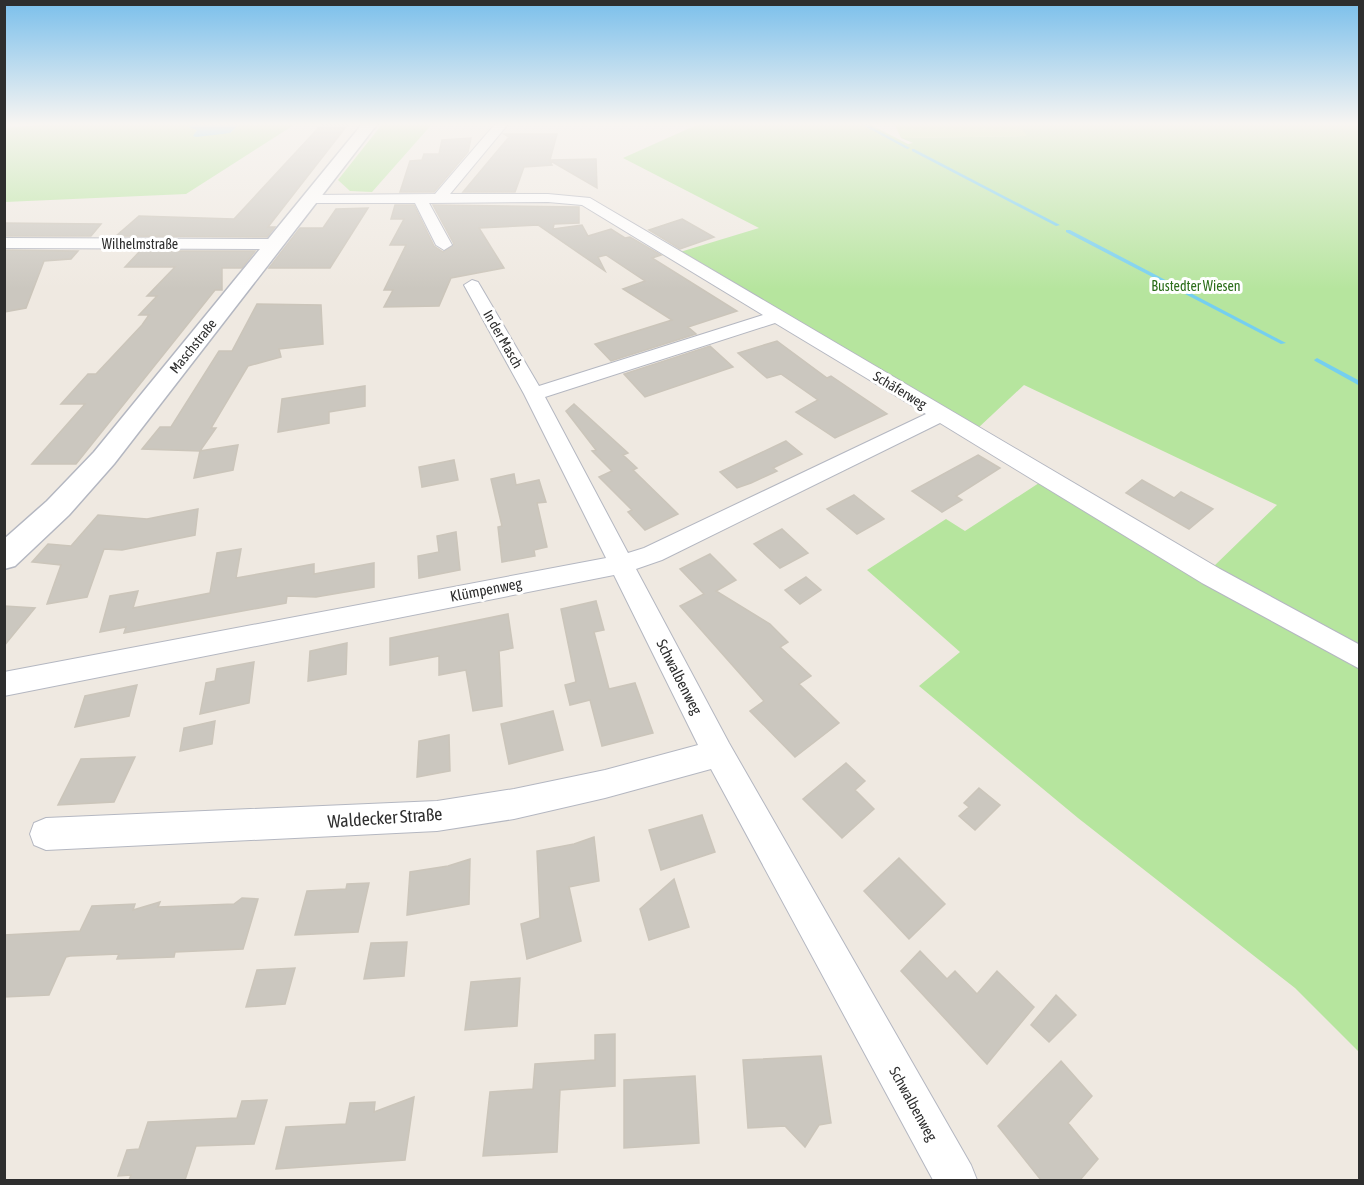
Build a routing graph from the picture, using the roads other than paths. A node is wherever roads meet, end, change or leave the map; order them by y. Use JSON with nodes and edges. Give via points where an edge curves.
{"nodes":[{"id":1,"x":327,"y":178,"type":"edge"},
{"id":2,"x":456,"y":178,"type":"edge"},
{"id":3,"x":420,"y":198,"type":"junction"},
{"id":4,"x":439,"y":198,"type":"junction"},
{"id":5,"x":311,"y":199,"type":"junction"},
{"id":6,"x":4,"y":243,"type":"edge"},
{"id":7,"x":275,"y":244,"type":"junction"},
{"id":8,"x":444,"y":244,"type":"dead end"},
{"id":9,"x":472,"y":285,"type":"dead end"},
{"id":10,"x":778,"y":316,"type":"junction"},
{"id":11,"x":534,"y":394,"type":"junction"},
{"id":12,"x":941,"y":415,"type":"junction"},
{"id":13,"x":4,"y":558,"type":"edge"},
{"id":14,"x":622,"y":564,"type":"junction"},
{"id":15,"x":1359,"y":658,"type":"edge"},
{"id":16,"x":4,"y":684,"type":"edge"},
{"id":17,"x":718,"y":753,"type":"junction"},
{"id":18,"x":46,"y":834,"type":"dead end"},
{"id":19,"x":956,"y":1180,"type":"edge"}],
"edges":[{"from":1,"to":5,"type":"street","name":"Maschstraße"},
{"from":2,"to":4,"type":"street"},
{"from":3,"to":4,"type":"street","name":"Schäferweg"},
{"from":3,"to":5,"type":"street","name":"Schäferweg"},
{"from":3,"to":8,"type":"street"},
{"from":4,"to":10,"type":"street","name":"Schäferweg","via":[[585,201]]},
{"from":5,"to":7,"type":"street","name":"Maschstraße"},
{"from":6,"to":7,"type":"street","name":"Wilhelmstraße"},
{"from":7,"to":13,"type":"street","name":"Maschstraße","via":[[90,474]]},
{"from":9,"to":11,"type":"street","name":"In der Masch"},
{"from":10,"to":11,"type":"street"},
{"from":10,"to":12,"type":"street","name":"Schäferweg"},
{"from":11,"to":14,"type":"street","name":"Schwalbenweg"},
{"from":12,"to":14,"type":"street","name":"Klümpenweg","via":[[653,555]]},
{"from":12,"to":15,"type":"street","name":"Schäferweg","via":[[1211,576]]},
{"from":14,"to":16,"type":"street","name":"Klümpenweg"},
{"from":14,"to":17,"type":"street","name":"Schwalbenweg"},
{"from":17,"to":18,"type":"street","name":"Waldecker Straße","via":[[606,784],[437,816]]},
{"from":17,"to":19,"type":"street","name":"Schwalbenweg"}]}
